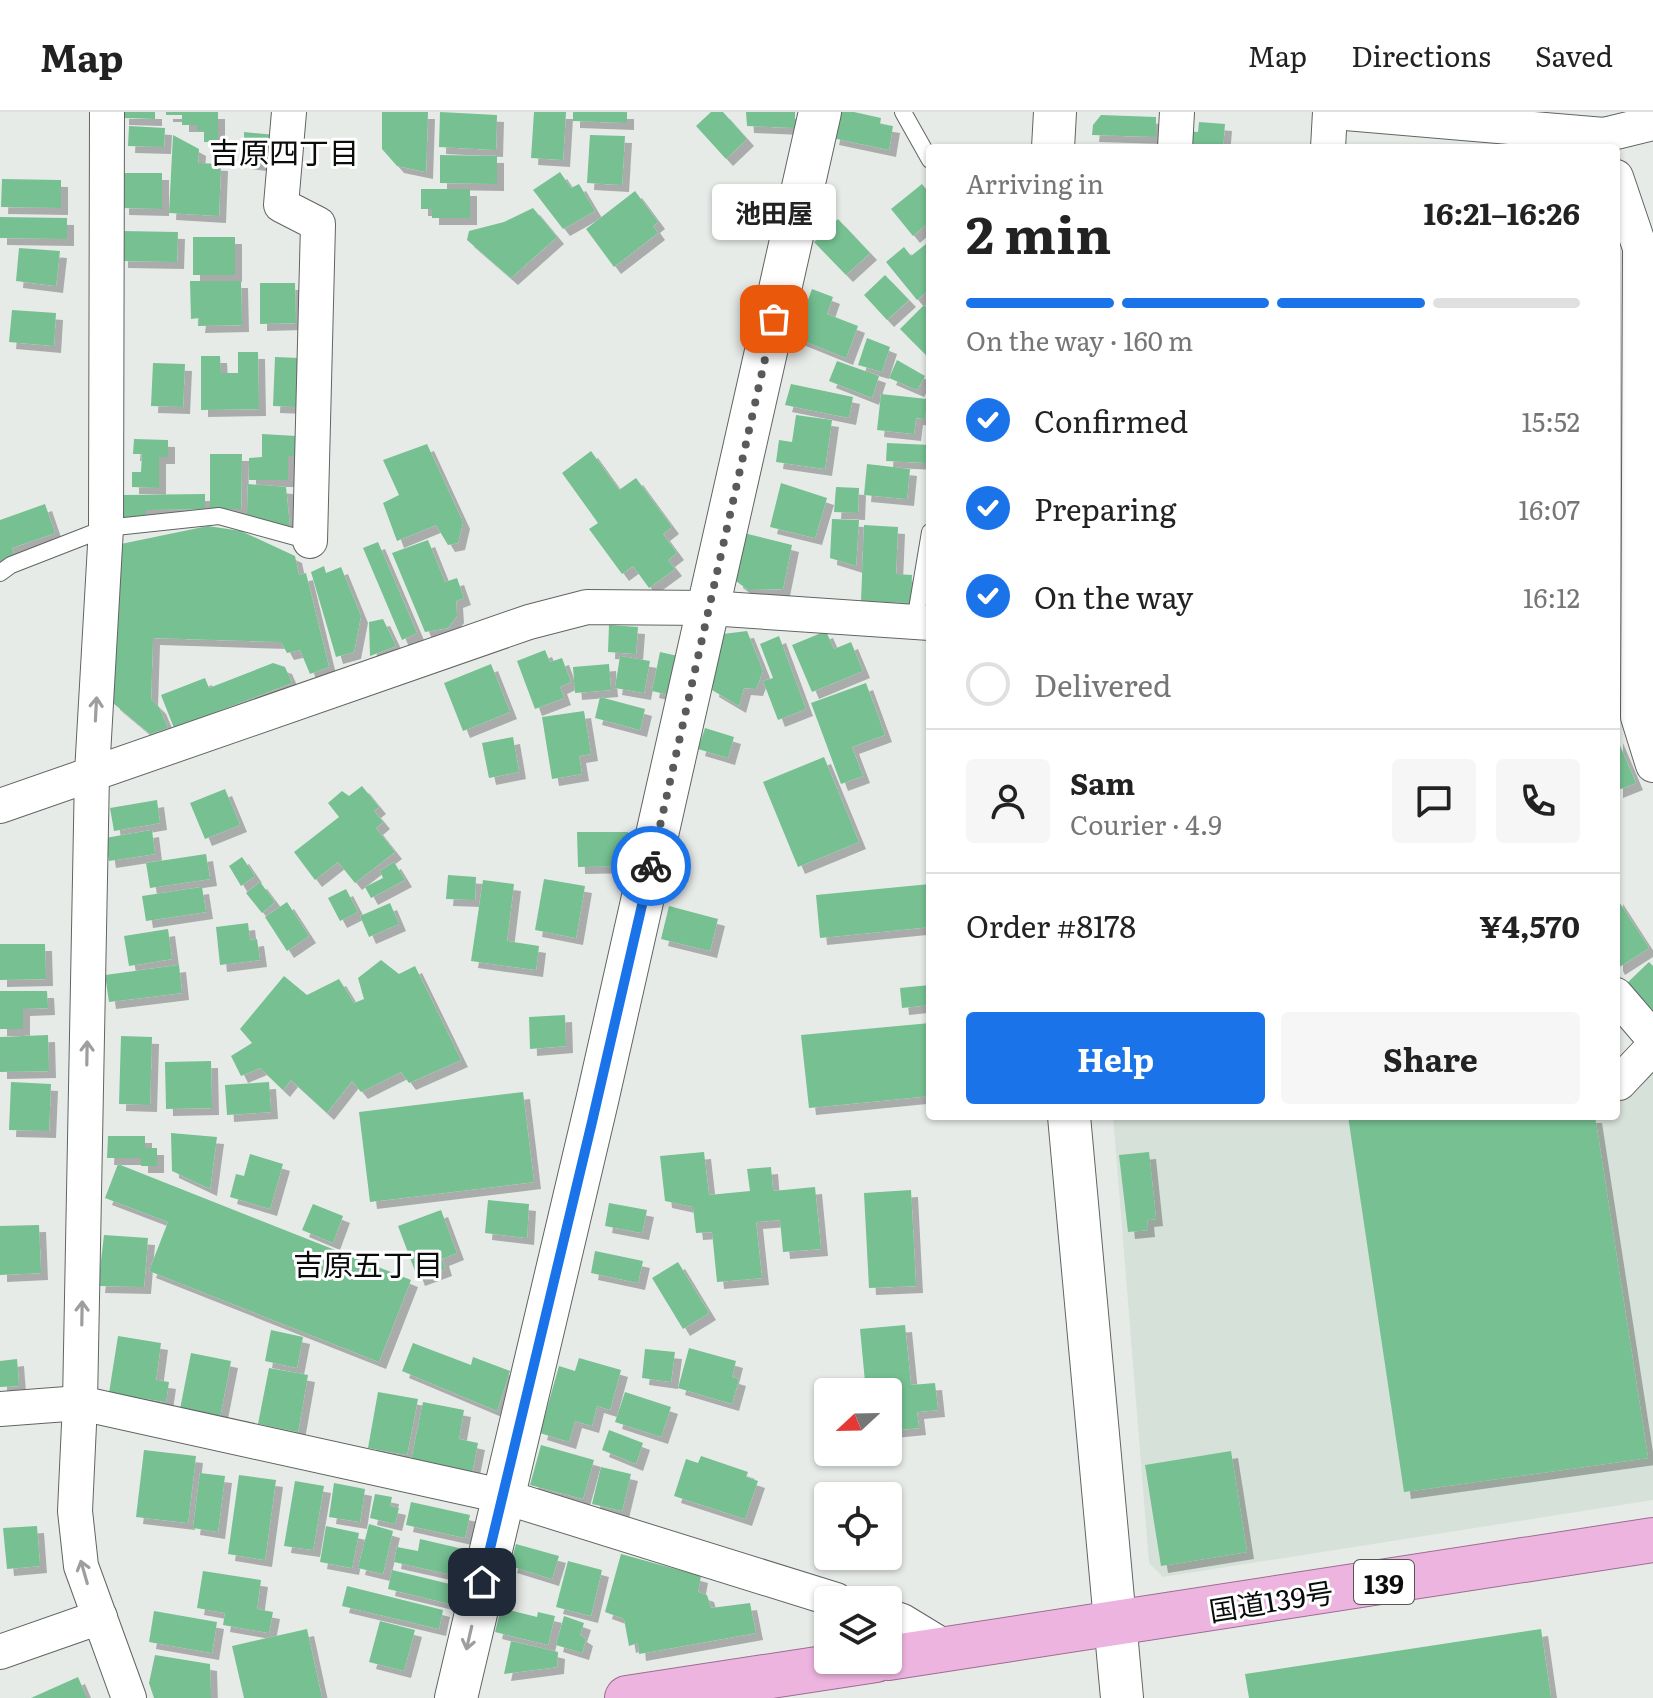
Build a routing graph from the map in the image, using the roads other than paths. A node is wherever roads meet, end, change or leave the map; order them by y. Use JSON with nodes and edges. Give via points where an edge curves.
{"nodes":[{"id":1,"x":107,"y":112,"type":"edge"},
{"id":2,"x":289,"y":112,"type":"edge"},
{"id":3,"x":820,"y":112,"type":"edge"},
{"id":4,"x":903,"y":112,"type":"edge"},
{"id":5,"x":1055,"y":112,"type":"edge"},
{"id":6,"x":1177,"y":112,"type":"edge"},
{"id":7,"x":1332,"y":112,"type":"edge"},
{"id":8,"x":1653,"y":123,"type":"edge"},
{"id":9,"x":1604,"y":132,"type":"edge"},
{"id":10,"x":1053,"y":144,"type":"edge"},
{"id":11,"x":1175,"y":144,"type":"edge"},
{"id":12,"x":1328,"y":144,"type":"edge"},
{"id":13,"x":926,"y":153,"type":"edge"},
{"id":14,"x":1620,"y":197,"type":"edge"},
{"id":15,"x":1636,"y":249,"type":"edge"},
{"id":16,"x":106,"y":528,"type":"junction"},
{"id":17,"x":310,"y":541,"type":"joint"},
{"id":18,"x":0,"y":573,"type":"edge"},
{"id":19,"x":926,"y":577,"type":"edge"},
{"id":20,"x":709,"y":608,"type":"junction"},
{"id":21,"x":922,"y":622,"type":"edge"},
{"id":22,"x":1636,"y":717,"type":"edge"},
{"id":23,"x":1653,"y":765,"type":"edge"},
{"id":24,"x":92,"y":773,"type":"junction"},
{"id":25,"x":0,"y":806,"type":"edge"},
{"id":26,"x":1620,"y":1000,"type":"edge"},
{"id":27,"x":1653,"y":1038,"type":"edge"},
{"id":28,"x":1653,"y":1047,"type":"edge"},
{"id":29,"x":1620,"y":1082,"type":"edge"},
{"id":30,"x":1069,"y":1120,"type":"edge"},
{"id":31,"x":80,"y":1403,"type":"junction"},
{"id":32,"x":0,"y":1409,"type":"edge"},
{"id":33,"x":502,"y":1496,"type":"junction"},
{"id":34,"x":1653,"y":1540,"type":"edge"},
{"id":35,"x":814,"y":1593,"type":"edge"},
{"id":36,"x":100,"y":1617,"type":"junction"},
{"id":37,"x":902,"y":1621,"type":"edge"},
{"id":38,"x":1115,"y":1625,"type":"junction"},
{"id":39,"x":948,"y":1649,"type":"junction"},
{"id":40,"x":0,"y":1652,"type":"edge"},
{"id":41,"x":902,"y":1656,"type":"edge"},
{"id":42,"x":814,"y":1669,"type":"edge"},
{"id":43,"x":129,"y":1698,"type":"edge"},
{"id":44,"x":456,"y":1698,"type":"edge"},
{"id":45,"x":627,"y":1698,"type":"edge"},
{"id":46,"x":1122,"y":1698,"type":"edge"}],
"edges":[{"from":1,"to":16,"type":"street"},
{"from":2,"to":17,"type":"street","via":[[281,205],[318,224]]},
{"from":3,"to":20,"type":"street"},
{"from":4,"to":13,"type":"lane"},
{"from":5,"to":10,"type":"street"},
{"from":6,"to":11,"type":"street"},
{"from":7,"to":9,"type":"street"},
{"from":7,"to":12,"type":"street"},
{"from":8,"to":9,"type":"street"},
{"from":14,"to":15,"type":"street"},
{"from":15,"to":22,"type":"street"},
{"from":16,"to":17,"type":"lane","via":[[219,516]]},
{"from":16,"to":18,"type":"lane"},
{"from":24,"to":16,"type":"street","one_way":true},
{"from":19,"to":21,"type":"lane"},
{"from":20,"to":21,"type":"street"},
{"from":20,"to":24,"type":"street","via":[[587,607],[529,622]]},
{"from":20,"to":33,"type":"street"},
{"from":22,"to":23,"type":"street"},
{"from":24,"to":25,"type":"street"},
{"from":31,"to":24,"type":"street","one_way":true},
{"from":26,"to":27,"type":"street"},
{"from":28,"to":29,"type":"street"},
{"from":30,"to":38,"type":"street"},
{"from":31,"to":32,"type":"street"},
{"from":31,"to":33,"type":"street"},
{"from":36,"to":31,"type":"street","one_way":true,"via":[[81,1566],[75,1511]]},
{"from":33,"to":35,"type":"street"},
{"from":33,"to":44,"type":"street","one_way":true},
{"from":34,"to":38,"type":"highway","name":"国道139号","number":"139"},
{"from":36,"to":40,"type":"street"},
{"from":36,"to":43,"type":"street"},
{"from":37,"to":39,"type":"street"},
{"from":38,"to":39,"type":"highway","name":"国道139号","number":"139"},
{"from":38,"to":46,"type":"street"},
{"from":39,"to":41,"type":"highway","name":"国道139号","number":"139"},
{"from":42,"to":45,"type":"highway"}]}
